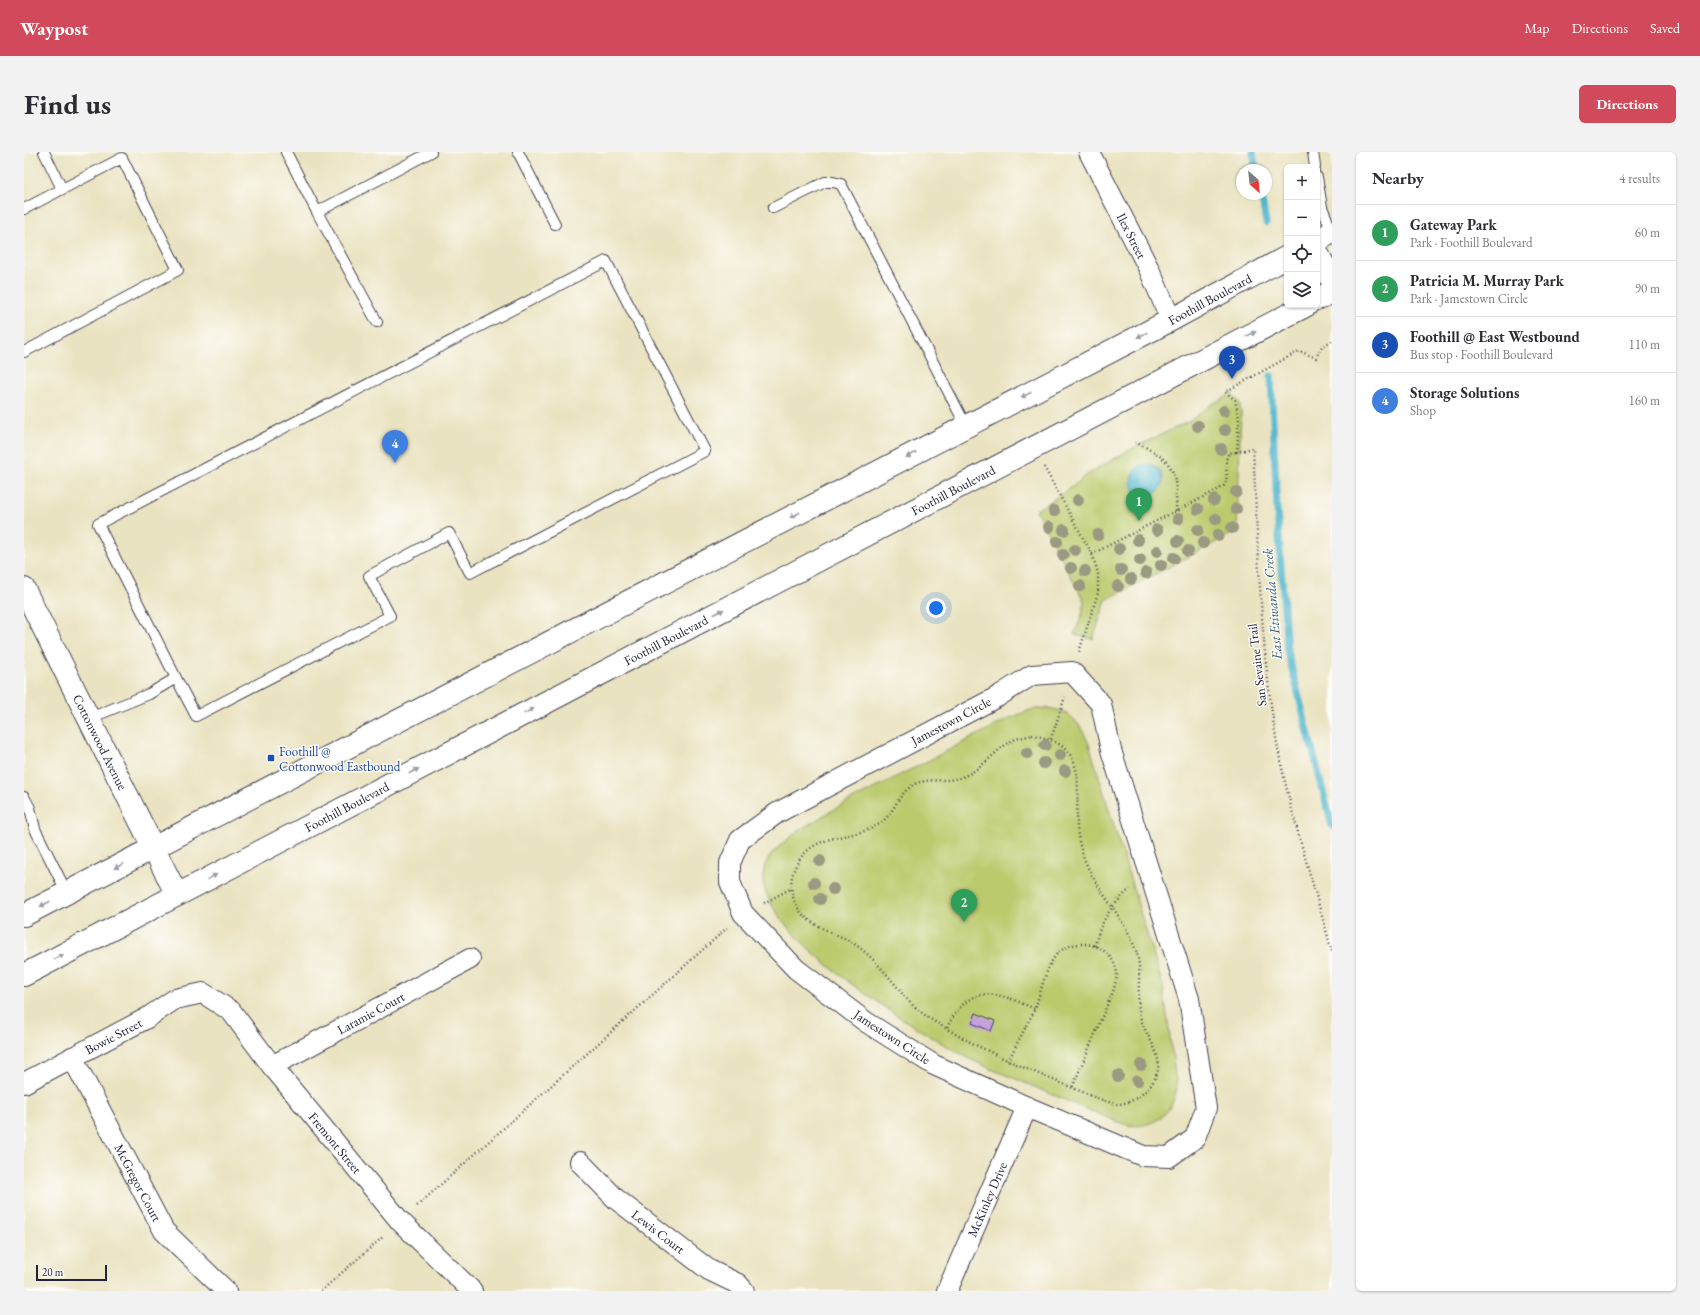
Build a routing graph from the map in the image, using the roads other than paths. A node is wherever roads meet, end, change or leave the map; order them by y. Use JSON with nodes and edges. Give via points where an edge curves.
{"nodes":[{"id":1,"x":44,"y":152,"type":"edge"},
{"id":2,"x":286,"y":152,"type":"edge"},
{"id":3,"x":431,"y":152,"type":"edge"},
{"id":4,"x":518,"y":152,"type":"edge"},
{"id":5,"x":1089,"y":152,"type":"edge"},
{"id":6,"x":1313,"y":152,"type":"edge"},
{"id":7,"x":1315,"y":164,"type":"edge"},
{"id":8,"x":62,"y":190,"type":"junction"},
{"id":9,"x":1320,"y":195,"type":"edge"},
{"id":10,"x":773,"y":208,"type":"dead end"},
{"id":11,"x":24,"y":209,"type":"edge"},
{"id":12,"x":317,"y":212,"type":"junction"},
{"id":13,"x":555,"y":224,"type":"dead end"},
{"id":14,"x":1332,"y":232,"type":"edge"},
{"id":15,"x":1320,"y":239,"type":"edge"},
{"id":16,"x":1320,"y":258,"type":"edge"},
{"id":17,"x":1284,"y":259,"type":"edge"},
{"id":18,"x":1332,"y":281,"type":"edge"},
{"id":19,"x":1332,"y":292,"type":"edge"},
{"id":20,"x":1320,"y":298,"type":"edge"},
{"id":21,"x":1300,"y":308,"type":"edge"},
{"id":22,"x":1171,"y":320,"type":"junction"},
{"id":23,"x":377,"y":322,"type":"dead end"},
{"id":24,"x":24,"y":352,"type":"edge"},
{"id":25,"x":966,"y":426,"type":"junction"},
{"id":26,"x":24,"y":589,"type":"edge"},
{"id":27,"x":176,"y":678,"type":"junction"},
{"id":28,"x":90,"y":718,"type":"junction"},
{"id":29,"x":24,"y":796,"type":"edge"},
{"id":30,"x":153,"y":848,"type":"junction"},
{"id":31,"x":67,"y":893,"type":"junction"},
{"id":32,"x":177,"y":895,"type":"junction"},
{"id":33,"x":24,"y":915,"type":"edge"},
{"id":34,"x":470,"y":959,"type":"dead end"},
{"id":35,"x":24,"y":975,"type":"edge"},
{"id":36,"x":203,"y":993,"type":"joint"},
{"id":37,"x":72,"y":1058,"type":"junction"},
{"id":38,"x":272,"y":1066,"type":"junction"},
{"id":39,"x":24,"y":1083,"type":"edge"},
{"id":40,"x":1027,"y":1107,"type":"junction"},
{"id":41,"x":580,"y":1162,"type":"dead end"},
{"id":42,"x":226,"y":1291,"type":"edge"},
{"id":43,"x":472,"y":1291,"type":"edge"},
{"id":44,"x":744,"y":1291,"type":"edge"},
{"id":45,"x":947,"y":1291,"type":"edge"}],
"edges":[{"from":1,"to":8,"type":"lane"},
{"from":2,"to":12,"type":"lane"},
{"from":3,"to":12,"type":"lane"},
{"from":4,"to":13,"type":"lane"},
{"from":5,"to":22,"type":"street","name":"Ilex Street","via":[[1149,269]]},
{"from":6,"to":7,"type":"lane"},
{"from":8,"to":11,"type":"lane"},
{"from":8,"to":24,"type":"lane","via":[[122,158],[178,270]]},
{"from":9,"to":14,"type":"lane"},
{"from":10,"to":25,"type":"lane","via":[[826,182],[841,184]]},
{"from":12,"to":23,"type":"lane"},
{"from":14,"to":15,"type":"main road"},
{"from":16,"to":18,"type":"main road"},
{"from":17,"to":22,"type":"main road","name":"Foothill Boulevard"},
{"from":19,"to":20,"type":"main road"},
{"from":32,"to":21,"type":"main road","name":"Foothill Boulevard","one_way":true},
{"from":22,"to":25,"type":"main road","name":"Foothill Boulevard","one_way":true},
{"from":25,"to":30,"type":"main road","name":"Foothill Boulevard","one_way":true},
{"from":26,"to":28,"type":"main road","name":"Cottonwood Avenue"},
{"from":27,"to":27,"type":"lane","via":[[196,716],[390,616],[369,576],[449,533],[470,573],[705,451],[606,261],[98,524]]},
{"from":27,"to":28,"type":"lane","via":[[149,694]]},
{"from":28,"to":30,"type":"main road","name":"Cottonwood Avenue"},
{"from":29,"to":31,"type":"lane","via":[[36,829]]},
{"from":30,"to":31,"type":"main road","name":"Foothill Boulevard","one_way":true},
{"from":30,"to":32,"type":"main road","name":"Cottonwood Avenue"},
{"from":31,"to":33,"type":"main road","name":"Foothill Boulevard","one_way":true},
{"from":35,"to":32,"type":"main road","name":"Foothill Boulevard","one_way":true},
{"from":34,"to":38,"type":"street","name":"Laramie Court"},
{"from":36,"to":37,"type":"street","name":"Bowie Street","via":[[175,1000]]},
{"from":36,"to":38,"type":"street","name":"Fremont Street","via":[[231,1011]]},
{"from":37,"to":39,"type":"street","name":"Bowie Street"},
{"from":37,"to":42,"type":"street","name":"McGregor Court","via":[[164,1231]]},
{"from":38,"to":43,"type":"street","name":"Fremont Street","via":[[400,1221]]},
{"from":40,"to":40,"type":"street","name":"Jamestown Circle","via":[[1143,1156],[1169,1157],[1195,1138],[1206,1108],[1190,999],[1111,750],[1101,704],[1072,672],[1032,675],[997,698],[777,813],[740,840],[730,863],[730,882],[743,913],[796,969],[866,1022],[934,1065]]},
{"from":40,"to":45,"type":"street","name":"McKinley Drive"},
{"from":41,"to":44,"type":"street","name":"Lewis Court","via":[[616,1199],[709,1270],[738,1284]]}]}
